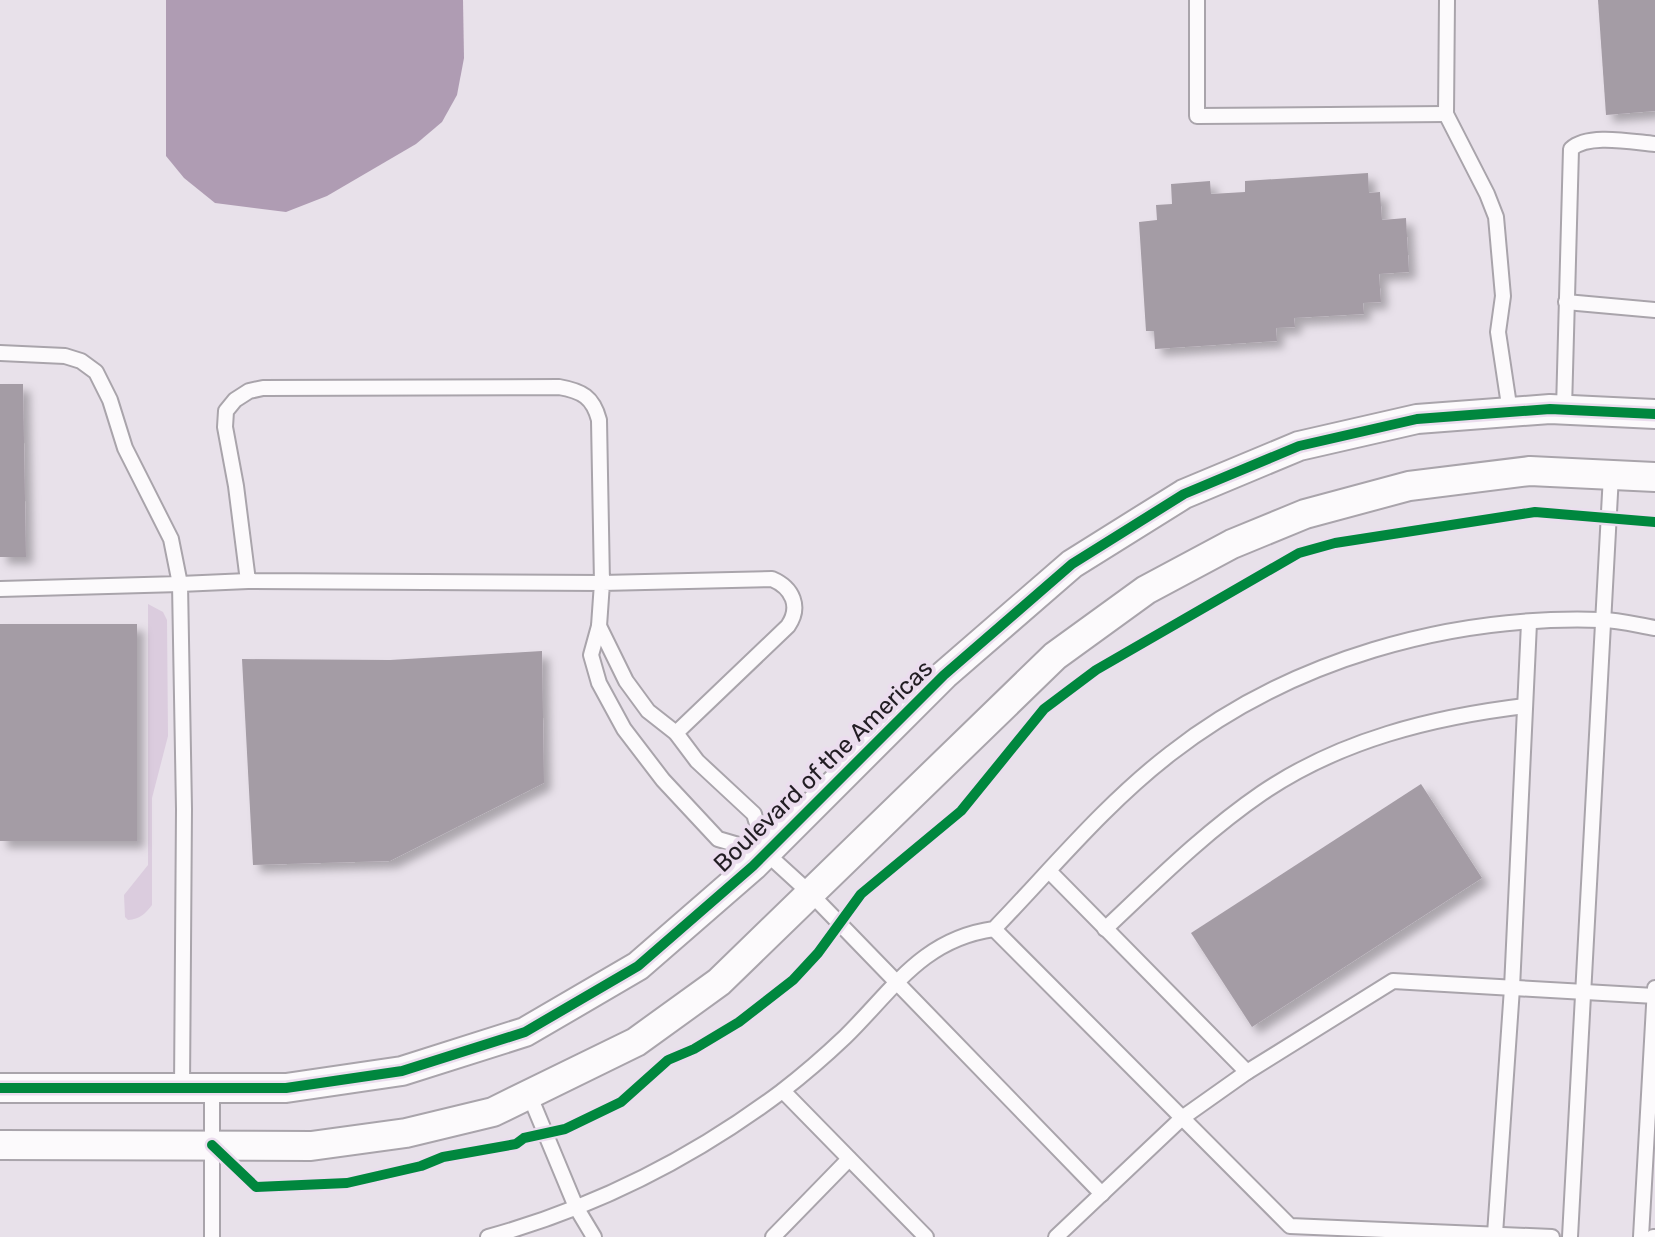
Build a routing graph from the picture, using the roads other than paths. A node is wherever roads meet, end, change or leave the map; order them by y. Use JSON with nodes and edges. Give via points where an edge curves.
{"nodes":[{"id":1,"x":1197,"y":0,"type":"edge"},
{"id":2,"x":1447,"y":0,"type":"edge"},
{"id":3,"x":1446,"y":114,"type":"junction"},
{"id":4,"x":1655,"y":144,"type":"edge"},
{"id":5,"x":1566,"y":302,"type":"junction"},
{"id":6,"x":1655,"y":310,"type":"edge"},
{"id":7,"x":0,"y":353,"type":"edge"},
{"id":8,"x":1564,"y":409,"type":"junction"},
{"id":9,"x":1510,"y":412,"type":"junction"},
{"id":10,"x":1655,"y":414,"type":"edge"},
{"id":11,"x":1611,"y":475,"type":"junction"},
{"id":12,"x":1655,"y":477,"type":"edge"},
{"id":13,"x":248,"y":581,"type":"junction"},
{"id":14,"x":602,"y":583,"type":"junction"},
{"id":15,"x":180,"y":584,"type":"junction"},
{"id":16,"x":0,"y":589,"type":"edge"},
{"id":17,"x":1603,"y":620,"type":"junction"},
{"id":18,"x":1529,"y":623,"type":"junction"},
{"id":19,"x":599,"y":626,"type":"junction"},
{"id":20,"x":1655,"y":628,"type":"edge"},
{"id":21,"x":1525,"y":706,"type":"junction"},
{"id":22,"x":676,"y":733,"type":"junction"},
{"id":23,"x":766,"y":853,"type":"junction"},
{"id":24,"x":1050,"y":872,"type":"junction"},
{"id":25,"x":811,"y":894,"type":"junction"},
{"id":26,"x":994,"y":929,"type":"junction"},
{"id":27,"x":1105,"y":929,"type":"junction"},
{"id":28,"x":897,"y":981,"type":"junction"},
{"id":29,"x":1655,"y":987,"type":"edge"},
{"id":30,"x":1512,"y":988,"type":"junction"},
{"id":31,"x":1583,"y":992,"type":"junction"},
{"id":32,"x":1655,"y":996,"type":"edge"},
{"id":33,"x":1247,"y":1072,"type":"junction"},
{"id":34,"x":0,"y":1088,"type":"edge"},
{"id":35,"x":182,"y":1088,"type":"junction"},
{"id":36,"x":212,"y":1088,"type":"junction"},
{"id":37,"x":783,"y":1091,"type":"junction"},
{"id":38,"x":529,"y":1094,"type":"junction"},
{"id":39,"x":1182,"y":1118,"type":"junction"},
{"id":40,"x":0,"y":1145,"type":"edge"},
{"id":41,"x":212,"y":1145,"type":"junction"},
{"id":42,"x":849,"y":1159,"type":"junction"},
{"id":43,"x":1102,"y":1194,"type":"junction"},
{"id":44,"x":576,"y":1207,"type":"junction"},
{"id":45,"x":1495,"y":1234,"type":"junction"},
{"id":46,"x":212,"y":1237,"type":"edge"},
{"id":47,"x":488,"y":1237,"type":"edge"},
{"id":48,"x":594,"y":1237,"type":"edge"},
{"id":49,"x":773,"y":1237,"type":"edge"},
{"id":50,"x":926,"y":1237,"type":"edge"},
{"id":51,"x":1056,"y":1237,"type":"edge"},
{"id":52,"x":1552,"y":1237,"type":"edge"},
{"id":53,"x":1570,"y":1237,"type":"edge"},
{"id":54,"x":1641,"y":1237,"type":"edge"}],
"edges":[{"from":1,"to":3,"type":"lane","via":[[1197,116]]},
{"from":2,"to":3,"type":"lane"},
{"from":3,"to":9,"type":"lane","via":[[1496,217],[1503,296],[1498,332]]},
{"from":4,"to":5,"type":"lane","via":[[1590,140],[1571,149]]},
{"from":5,"to":6,"type":"lane"},
{"from":5,"to":8,"type":"lane"},
{"from":7,"to":15,"type":"lane","via":[[65,356],[96,372],[125,448],[171,539]]},
{"from":8,"to":9,"type":"street","name":"Boulevard of the Americas"},
{"from":8,"to":10,"type":"street","name":"Boulevard of the Americas"},
{"from":9,"to":23,"type":"street","name":"Boulevard of the Americas","via":[[1417,419],[1299,446],[1184,494],[1060,574],[944,675]]},
{"from":11,"to":12,"type":"street"},
{"from":11,"to":17,"type":"lane"},
{"from":11,"to":25,"type":"street","via":[[1530,471],[1409,486],[1305,514],[1232,544],[1146,590],[1055,656]]},
{"from":13,"to":14,"type":"lane"},
{"from":13,"to":14,"type":"lane","via":[[225,427],[226,411],[249,391],[559,387],[587,395],[599,420]]},
{"from":13,"to":15,"type":"lane"},
{"from":14,"to":19,"type":"lane"},
{"from":14,"to":22,"type":"lane","via":[[772,579],[793,597],[794,617],[788,626]]},
{"from":15,"to":16,"type":"lane"},
{"from":15,"to":35,"type":"lane"},
{"from":17,"to":18,"type":"lane"},
{"from":17,"to":20,"type":"lane"},
{"from":17,"to":31,"type":"lane"},
{"from":18,"to":21,"type":"lane"},
{"from":18,"to":24,"type":"lane","via":[[1410,638],[1257,697],[1169,755]]},
{"from":19,"to":22,"type":"lane","via":[[626,681],[648,711]]},
{"from":19,"to":23,"type":"lane","via":[[591,655],[599,683],[624,729],[718,839]]},
{"from":21,"to":27,"type":"lane","via":[[1421,723],[1296,772],[1204,837]]},
{"from":21,"to":30,"type":"lane"},
{"from":22,"to":23,"type":"lane","via":[[697,761],[754,814]]},
{"from":23,"to":25,"type":"lane"},
{"from":23,"to":36,"type":"street","name":"Boulevard of the Americas","via":[[638,966],[525,1032],[402,1071],[286,1088]]},
{"from":24,"to":26,"type":"lane"},
{"from":24,"to":27,"type":"lane"},
{"from":25,"to":28,"type":"lane"},
{"from":25,"to":38,"type":"street","via":[[719,982],[648,1034]]},
{"from":26,"to":28,"type":"lane","via":[[951,940]]},
{"from":26,"to":39,"type":"lane"},
{"from":27,"to":33,"type":"lane"},
{"from":28,"to":37,"type":"lane"},
{"from":28,"to":43,"type":"lane"},
{"from":29,"to":32,"type":"lane"},
{"from":30,"to":31,"type":"lane"},
{"from":30,"to":33,"type":"lane","via":[[1393,981]]},
{"from":30,"to":45,"type":"lane"},
{"from":31,"to":32,"type":"lane"},
{"from":31,"to":53,"type":"lane"},
{"from":32,"to":54,"type":"lane"},
{"from":33,"to":39,"type":"lane"},
{"from":34,"to":35,"type":"street","name":"Boulevard of the Americas"},
{"from":35,"to":36,"type":"street","name":"Boulevard of the Americas"},
{"from":36,"to":41,"type":"lane"},
{"from":37,"to":42,"type":"lane"},
{"from":37,"to":44,"type":"lane","via":[[654,1173]]},
{"from":38,"to":41,"type":"street","via":[[493,1112],[406,1133],[311,1146]]},
{"from":38,"to":44,"type":"lane"},
{"from":39,"to":43,"type":"lane"},
{"from":39,"to":45,"type":"lane","via":[[1290,1226]]},
{"from":40,"to":41,"type":"street"},
{"from":41,"to":46,"type":"lane"},
{"from":42,"to":49,"type":"lane"},
{"from":42,"to":50,"type":"lane"},
{"from":43,"to":51,"type":"lane"},
{"from":44,"to":47,"type":"lane"},
{"from":44,"to":48,"type":"lane"},
{"from":45,"to":52,"type":"lane"}]}
